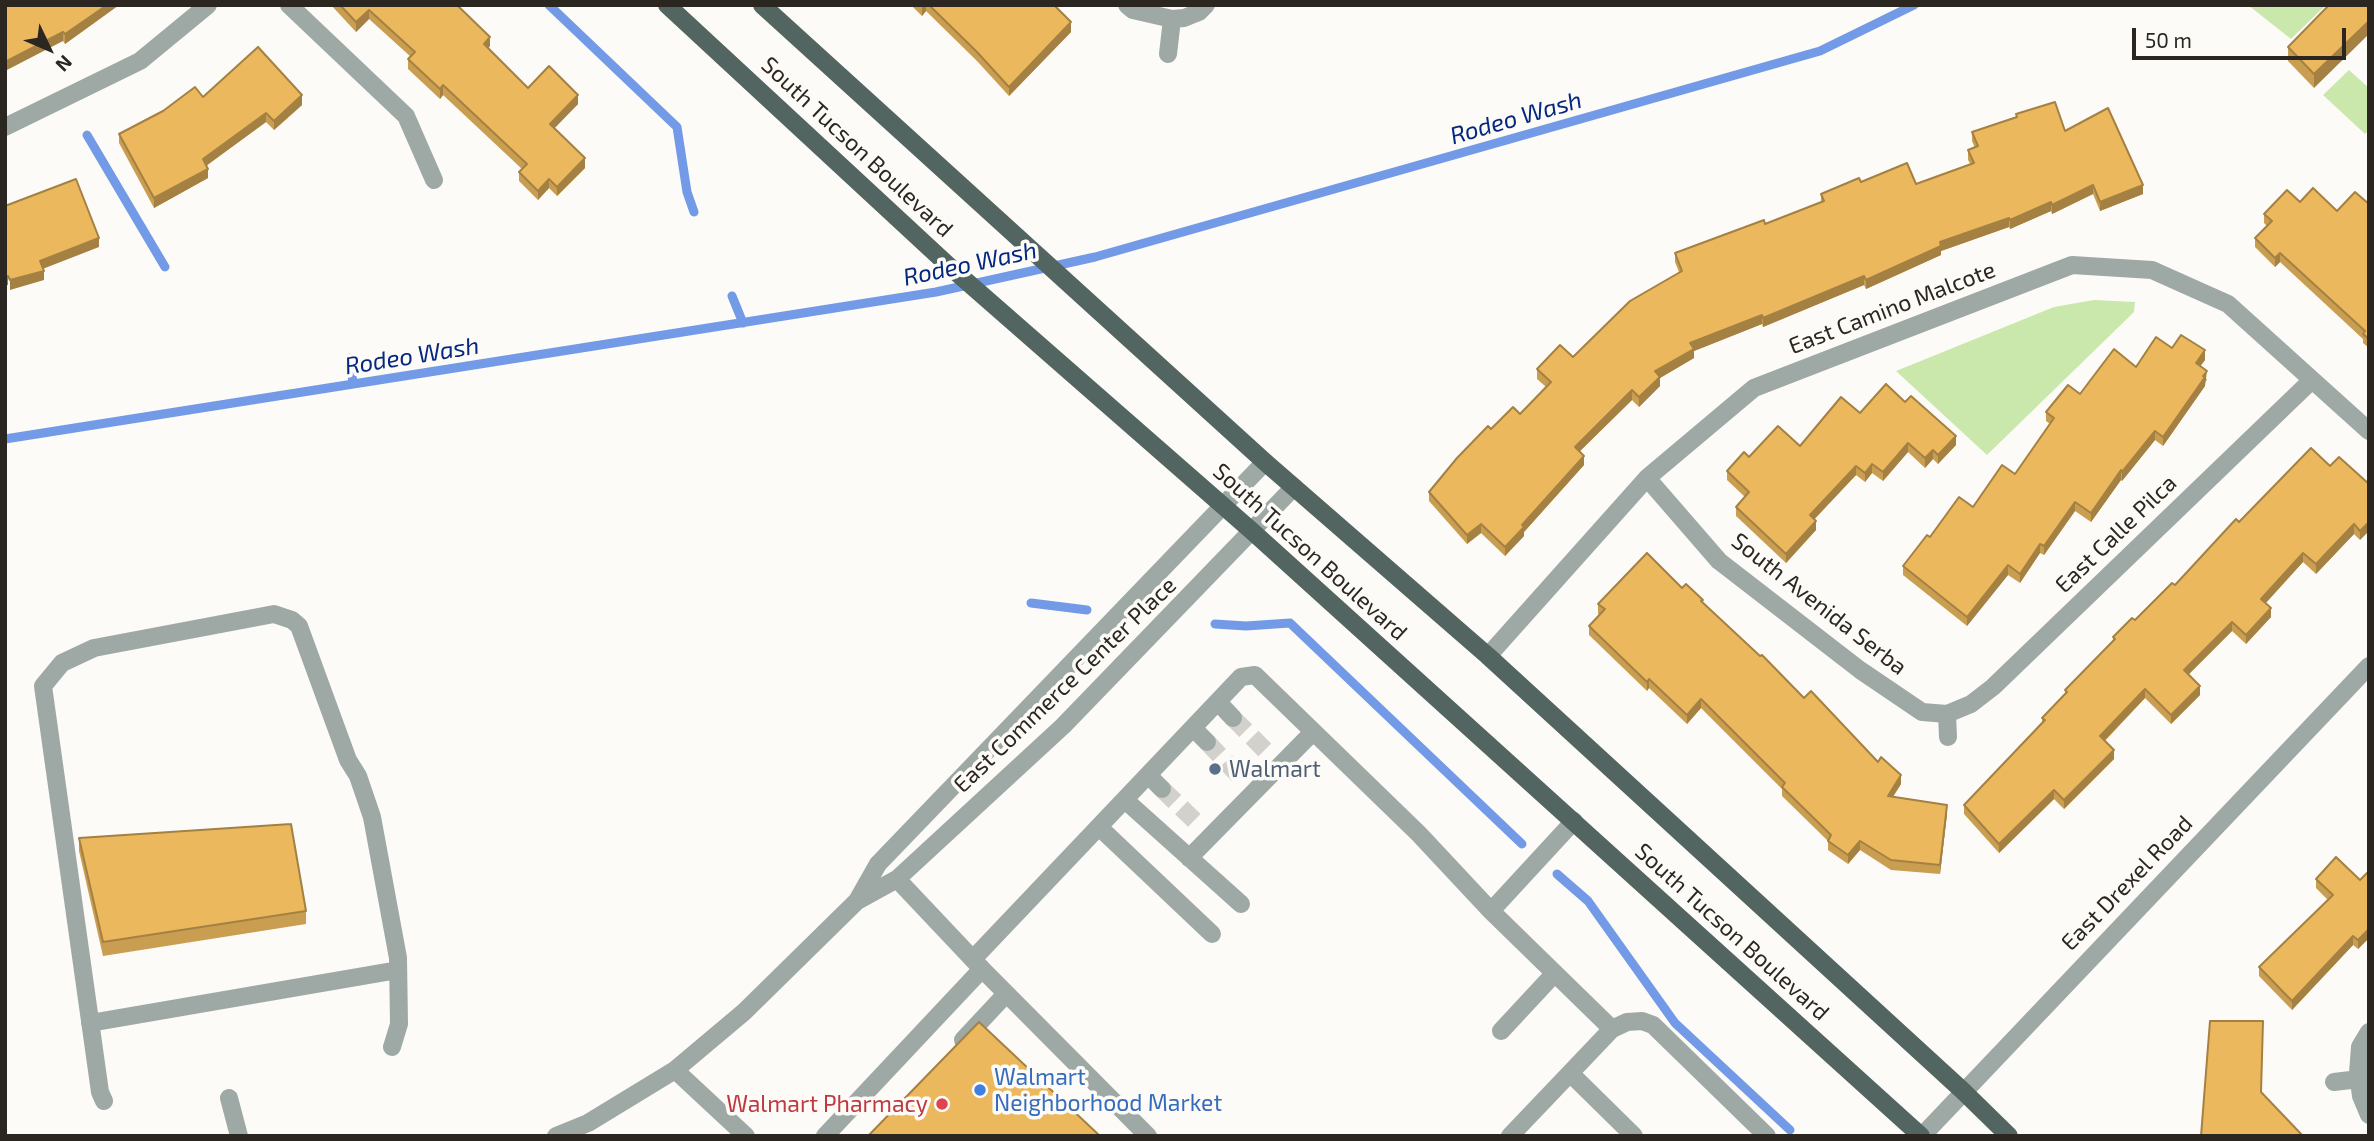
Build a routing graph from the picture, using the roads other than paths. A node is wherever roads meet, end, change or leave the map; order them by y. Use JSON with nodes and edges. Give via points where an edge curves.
{"nodes":[{"id":1,"x":208,"y":5,"type":"edge"},
{"id":2,"x":289,"y":5,"type":"edge"},
{"id":3,"x":667,"y":5,"type":"edge"},
{"id":4,"x":762,"y":5,"type":"edge"},
{"id":5,"x":1127,"y":5,"type":"edge"},
{"id":6,"x":1206,"y":5,"type":"edge"},
{"id":7,"x":1172,"y":19,"type":"junction"},
{"id":8,"x":1168,"y":54,"type":"dead end"},
{"id":9,"x":5,"y":127,"type":"edge"},
{"id":10,"x":434,"y":180,"type":"dead end"},
{"id":11,"x":2312,"y":380,"type":"junction"},
{"id":12,"x":2369,"y":431,"type":"edge"},
{"id":13,"x":1265,"y":462,"type":"junction"},
{"id":14,"x":1647,"y":478,"type":"junction"},
{"id":15,"x":1294,"y":487,"type":"junction"},
{"id":16,"x":1222,"y":507,"type":"junction"},
{"id":17,"x":1253,"y":532,"type":"junction"},
{"id":18,"x":1488,"y":656,"type":"junction"},
{"id":19,"x":2369,"y":666,"type":"edge"},
{"id":20,"x":1218,"y":702,"type":"junction"},
{"id":21,"x":1947,"y":714,"type":"junction"},
{"id":22,"x":1233,"y":718,"type":"tunnel mouth"},
{"id":23,"x":1193,"y":728,"type":"junction"},
{"id":24,"x":1313,"y":732,"type":"junction"},
{"id":25,"x":1948,"y":737,"type":"dead end"},
{"id":26,"x":1207,"y":742,"type":"tunnel mouth"},
{"id":27,"x":1148,"y":775,"type":"junction"},
{"id":28,"x":1162,"y":789,"type":"tunnel mouth"},
{"id":29,"x":1125,"y":800,"type":"junction"},
{"id":30,"x":1574,"y":821,"type":"junction"},
{"id":31,"x":1099,"y":827,"type":"junction"},
{"id":32,"x":1189,"y":858,"type":"junction"},
{"id":33,"x":897,"y":879,"type":"junction"},
{"id":34,"x":857,"y":901,"type":"junction"},
{"id":35,"x":1241,"y":904,"type":"dead end"},
{"id":36,"x":1491,"y":911,"type":"junction"},
{"id":37,"x":1212,"y":934,"type":"dead end"},
{"id":38,"x":977,"y":964,"type":"junction"},
{"id":39,"x":398,"y":970,"type":"junction"},
{"id":40,"x":1554,"y":974,"type":"junction"},
{"id":41,"x":1006,"y":994,"type":"junction"},
{"id":42,"x":90,"y":1023,"type":"junction"},
{"id":43,"x":1612,"y":1029,"type":"junction"},
{"id":44,"x":1501,"y":1031,"type":"dead end"},
{"id":45,"x":2369,"y":1032,"type":"edge"},
{"id":46,"x":391,"y":1047,"type":"dead end"},
{"id":47,"x":948,"y":1055,"type":"edge"},
{"id":48,"x":675,"y":1070,"type":"junction"},
{"id":49,"x":1570,"y":1073,"type":"junction"},
{"id":50,"x":2358,"y":1076,"type":"junction"},
{"id":51,"x":2334,"y":1082,"type":"dead end"},
{"id":52,"x":1963,"y":1091,"type":"junction"},
{"id":53,"x":229,"y":1098,"type":"dead end"},
{"id":54,"x":104,"y":1101,"type":"dead end"},
{"id":55,"x":2369,"y":1115,"type":"edge"},
{"id":56,"x":239,"y":1136,"type":"edge"},
{"id":57,"x":556,"y":1136,"type":"edge"},
{"id":58,"x":746,"y":1136,"type":"edge"},
{"id":59,"x":825,"y":1136,"type":"edge"},
{"id":60,"x":1147,"y":1136,"type":"edge"},
{"id":61,"x":1510,"y":1136,"type":"edge"},
{"id":62,"x":1634,"y":1136,"type":"edge"},
{"id":63,"x":1767,"y":1136,"type":"edge"},
{"id":64,"x":1922,"y":1136,"type":"edge"},
{"id":65,"x":2009,"y":1136,"type":"edge"}],
"edges":[{"from":1,"to":9,"type":"street","via":[[141,61]]},
{"from":2,"to":10,"type":"street","via":[[406,116]]},
{"from":3,"to":16,"type":"main road","name":"South Tucson Boulevard","via":[[949,266]]},
{"from":4,"to":13,"type":"main road","name":"South Tucson Boulevard"},
{"from":5,"to":7,"type":"street"},
{"from":6,"to":7,"type":"street","via":[[1192,15]]},
{"from":7,"to":8,"type":"street"},
{"from":11,"to":12,"type":"street","name":"East Camino Malcote"},
{"from":11,"to":14,"type":"street","name":"East Camino Malcote","via":[[2228,304],[2152,270],[2072,265],[1754,388]]},
{"from":11,"to":21,"type":"street","name":"East Calle Pilca","via":[[1993,687]]},
{"from":13,"to":15,"type":"main road","name":"South Tucson Boulevard"},
{"from":13,"to":16,"type":"street","name":"East Commerce Center Place"},
{"from":14,"to":18,"type":"street","name":"East Camino Malcote"},
{"from":14,"to":21,"type":"street","name":"South Avenida Serba","via":[[1719,561],[1922,712]]},
{"from":15,"to":17,"type":"street","name":"East Commerce Center Place"},
{"from":15,"to":18,"type":"main road","name":"South Tucson Boulevard"},
{"from":16,"to":17,"type":"main road","name":"South Tucson Boulevard"},
{"from":16,"to":34,"type":"street","name":"East Commerce Center Place","via":[[878,864]]},
{"from":17,"to":30,"type":"main road","name":"South Tucson Boulevard"},
{"from":17,"to":33,"type":"street","name":"East Commerce Center Place","via":[[1063,726]]},
{"from":18,"to":52,"type":"main road","name":"South Tucson Boulevard"},
{"from":19,"to":52,"type":"street","name":"East Drexel Road"},
{"from":20,"to":22,"type":"street"},
{"from":20,"to":23,"type":"street"},
{"from":20,"to":24,"type":"street","via":[[1241,677],[1255,676]]},
{"from":21,"to":25,"type":"street"},
{"from":23,"to":26,"type":"street"},
{"from":23,"to":27,"type":"street"},
{"from":24,"to":32,"type":"street","via":[[1274,760],[1205,830]]},
{"from":24,"to":36,"type":"street"},
{"from":27,"to":28,"type":"street"},
{"from":27,"to":29,"type":"street"},
{"from":29,"to":31,"type":"street"},
{"from":29,"to":32,"type":"street"},
{"from":30,"to":36,"type":"street"},
{"from":30,"to":64,"type":"main road","name":"South Tucson Boulevard"},
{"from":31,"to":37,"type":"street"},
{"from":31,"to":38,"type":"street"},
{"from":32,"to":35,"type":"street"},
{"from":33,"to":34,"type":"street","name":"East Commerce Center Place"},
{"from":33,"to":38,"type":"street"},
{"from":34,"to":48,"type":"street","name":"East Commerce Center Place","via":[[744,1012]]},
{"from":36,"to":40,"type":"street"},
{"from":38,"to":41,"type":"street"},
{"from":38,"to":59,"type":"street"},
{"from":39,"to":42,"type":"street"},
{"from":39,"to":42,"type":"street","via":[[372,817],[358,776],[299,626],[274,614],[94,648],[62,663],[43,686]]},
{"from":39,"to":46,"type":"street","via":[[400,1024]]},
{"from":40,"to":43,"type":"street"},
{"from":40,"to":44,"type":"street"},
{"from":41,"to":47,"type":"street"},
{"from":41,"to":60,"type":"street"},
{"from":42,"to":54,"type":"street"},
{"from":43,"to":49,"type":"street"},
{"from":43,"to":63,"type":"street","via":[[1628,1022],[1653,1025]]},
{"from":45,"to":50,"type":"street","via":[[2360,1046]]},
{"from":48,"to":57,"type":"street","name":"East Commerce Center Place","via":[[588,1123]]},
{"from":48,"to":58,"type":"street"},
{"from":49,"to":61,"type":"street"},
{"from":49,"to":62,"type":"street"},
{"from":50,"to":51,"type":"street"},
{"from":50,"to":55,"type":"street"},
{"from":52,"to":64,"type":"street","name":"East Drexel Road"},
{"from":52,"to":65,"type":"main road","name":"South Tucson Boulevard"},
{"from":53,"to":56,"type":"street"}]}
